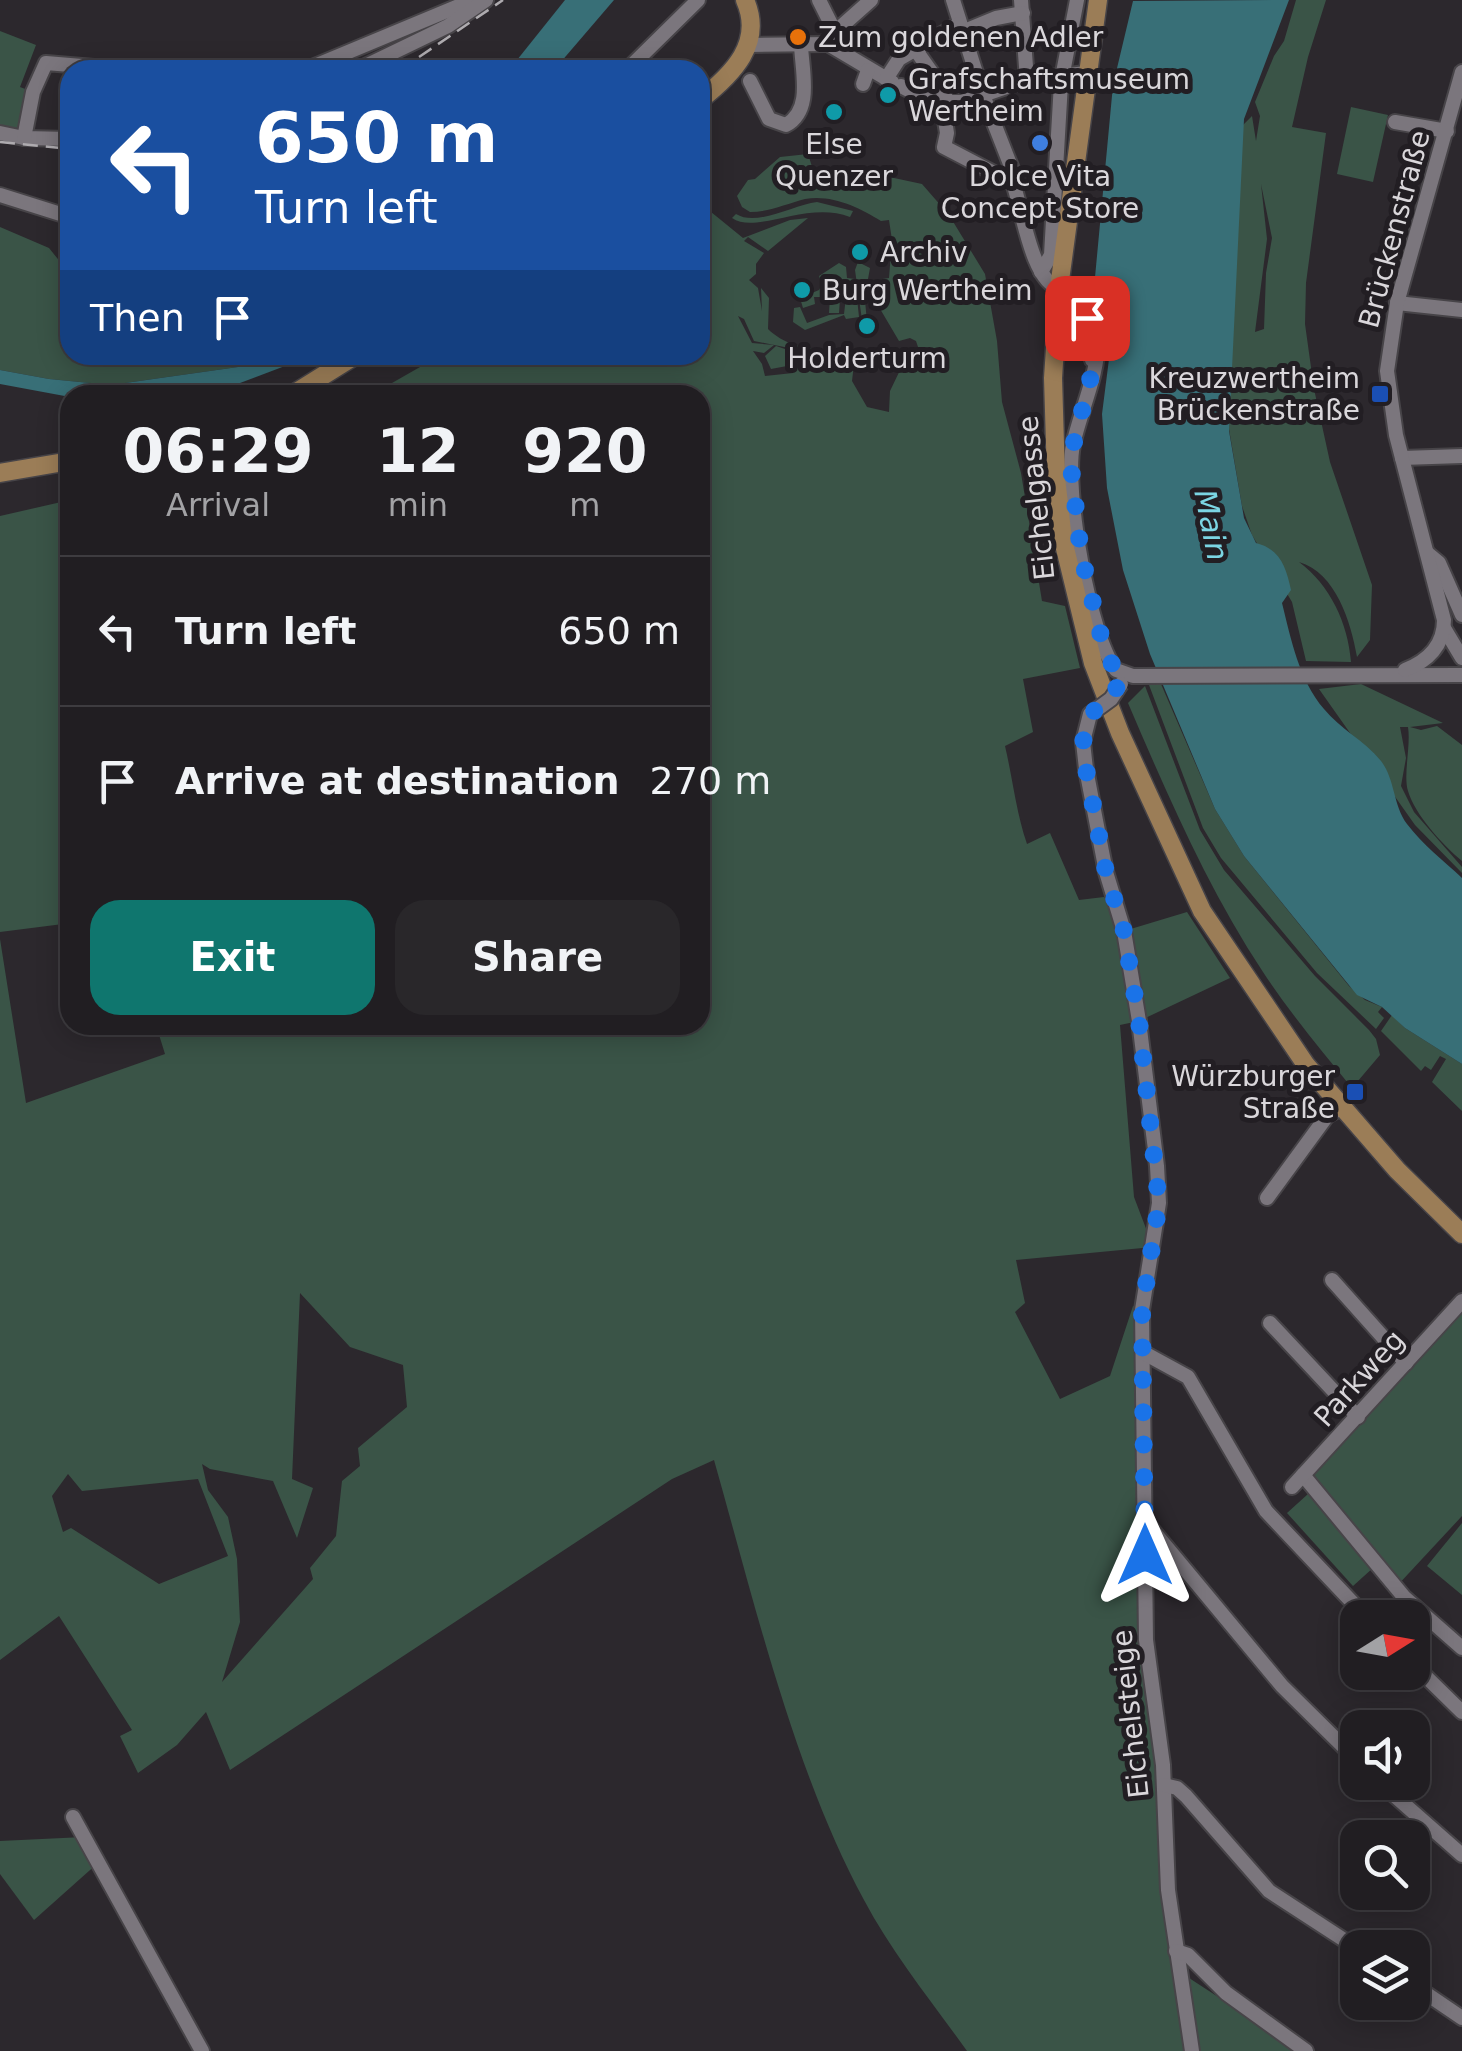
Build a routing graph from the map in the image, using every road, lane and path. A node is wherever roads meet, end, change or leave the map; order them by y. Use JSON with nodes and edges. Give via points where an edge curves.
{"nodes":[{"id":1,"x":472,"y":0,"type":"edge"},
{"id":2,"x":486,"y":0,"type":"edge"},
{"id":3,"x":745,"y":0,"type":"edge"},
{"id":4,"x":818,"y":0,"type":"edge"},
{"id":5,"x":871,"y":0,"type":"edge"},
{"id":6,"x":952,"y":0,"type":"edge"},
{"id":7,"x":1076,"y":0,"type":"edge"},
{"id":8,"x":1098,"y":0,"type":"edge"},
{"id":9,"x":691,"y":2,"type":"edge"},
{"id":10,"x":1022,"y":6,"type":"edge"},
{"id":11,"x":961,"y":28,"type":"junction"},
{"id":12,"x":832,"y":38,"type":"junction"},
{"id":13,"x":749,"y":45,"type":"junction"},
{"id":14,"x":801,"y":45,"type":"junction"},
{"id":15,"x":915,"y":49,"type":"junction"},
{"id":16,"x":329,"y":60,"type":"edge"},
{"id":17,"x":378,"y":60,"type":"edge"},
{"id":18,"x":637,"y":60,"type":"edge"},
{"id":19,"x":60,"y":64,"type":"edge"},
{"id":20,"x":1086,"y":73,"type":"junction"},
{"id":21,"x":1062,"y":74,"type":"junction"},
{"id":22,"x":1462,"y":74,"type":"edge"},
{"id":23,"x":1027,"y":80,"type":"junction"},
{"id":24,"x":750,"y":82,"type":"dead end"},
{"id":25,"x":895,"y":83,"type":"junction"},
{"id":26,"x":710,"y":91,"type":"edge"},
{"id":27,"x":983,"y":95,"type":"junction"},
{"id":28,"x":945,"y":105,"type":"junction"},
{"id":29,"x":1395,"y":122,"type":"dead end"},
{"id":30,"x":1446,"y":131,"type":"junction"},
{"id":31,"x":0,"y":133,"type":"edge"},
{"id":32,"x":24,"y":138,"type":"junction"},
{"id":33,"x":60,"y":140,"type":"edge"},
{"id":34,"x":1013,"y":182,"type":"junction"},
{"id":35,"x":0,"y":196,"type":"edge"},
{"id":36,"x":60,"y":213,"type":"edge"},
{"id":37,"x":1040,"y":272,"type":"junction"},
{"id":38,"x":1059,"y":288,"type":"junction"},
{"id":39,"x":1398,"y":303,"type":"junction"},
{"id":40,"x":1462,"y":310,"type":"edge"},
{"id":41,"x":1056,"y":317,"type":"junction"},
{"id":42,"x":340,"y":365,"type":"edge"},
{"id":43,"x":308,"y":385,"type":"edge"},
{"id":44,"x":1462,"y":456,"type":"edge"},
{"id":45,"x":1402,"y":458,"type":"junction"},
{"id":46,"x":60,"y":463,"type":"edge"},
{"id":47,"x":0,"y":473,"type":"edge"},
{"id":48,"x":1427,"y":553,"type":"junction"},
{"id":49,"x":1462,"y":615,"type":"edge"},
{"id":50,"x":1444,"y":628,"type":"junction"},
{"id":51,"x":1462,"y":658,"type":"edge"},
{"id":52,"x":1396,"y":673,"type":"junction"},
{"id":53,"x":1462,"y":674,"type":"edge"},
{"id":54,"x":1126,"y":678,"type":"junction"},
{"id":55,"x":1105,"y":714,"type":"junction"},
{"id":56,"x":1342,"y":1107,"type":"junction"},
{"id":57,"x":1266,"y":1198,"type":"dead end"},
{"id":58,"x":1462,"y":1234,"type":"edge"},
{"id":59,"x":1332,"y":1280,"type":"dead end"},
{"id":60,"x":1462,"y":1302,"type":"edge"},
{"id":61,"x":1270,"y":1323,"type":"dead end"},
{"id":62,"x":1144,"y":1353,"type":"junction"},
{"id":63,"x":1406,"y":1363,"type":"junction"},
{"id":64,"x":1358,"y":1417,"type":"junction"},
{"id":65,"x":1304,"y":1475,"type":"junction"},
{"id":66,"x":1292,"y":1487,"type":"dead end"},
{"id":67,"x":1145,"y":1521,"type":"junction"},
{"id":68,"x":1350,"y":1600,"type":"edge"},
{"id":69,"x":1462,"y":1648,"type":"edge"},
{"id":70,"x":1430,"y":1681,"type":"edge"},
{"id":71,"x":1462,"y":1712,"type":"edge"},
{"id":72,"x":1340,"y":1743,"type":"edge"},
{"id":73,"x":1164,"y":1786,"type":"junction"},
{"id":74,"x":1399,"y":1800,"type":"edge"},
{"id":75,"x":73,"y":1817,"type":"dead end"},
{"id":76,"x":1462,"y":1855,"type":"edge"},
{"id":77,"x":1340,"y":1937,"type":"edge"},
{"id":78,"x":1176,"y":1951,"type":"junction"},
{"id":79,"x":1430,"y":1996,"type":"edge"},
{"id":80,"x":1462,"y":2018,"type":"edge"},
{"id":81,"x":202,"y":2051,"type":"edge"},
{"id":82,"x":1192,"y":2051,"type":"edge"},
{"id":83,"x":1306,"y":2051,"type":"edge"}],
"edges":[{"from":1,"to":16,"type":"street"},
{"from":2,"to":17,"type":"street"},
{"from":3,"to":13,"type":"main road","via":[[752,18]]},
{"from":4,"to":12,"type":"street"},
{"from":5,"to":12,"type":"street"},
{"from":6,"to":11,"type":"street"},
{"from":7,"to":21,"type":"street"},
{"from":8,"to":20,"type":"main road","name":"Eichelgasse"},
{"from":9,"to":18,"type":"street"},
{"from":10,"to":11,"type":"street"},
{"from":10,"to":23,"type":"street"},
{"from":11,"to":15,"type":"street"},
{"from":11,"to":27,"type":"street"},
{"from":12,"to":14,"type":"street"},
{"from":12,"to":25,"type":"street","via":[[865,77]]},
{"from":13,"to":14,"type":"street"},
{"from":13,"to":26,"type":"main road"},
{"from":14,"to":24,"type":"street","via":[[804,102],[797,119],[786,126],[769,119]]},
{"from":15,"to":25,"type":"street","via":[[899,59]]},
{"from":15,"to":28,"type":"street"},
{"from":19,"to":32,"type":"street","via":[[46,63]]},
{"from":20,"to":21,"type":"street"},
{"from":20,"to":38,"type":"main road","name":"Eichelgasse"},
{"from":21,"to":23,"type":"street"},
{"from":21,"to":37,"type":"street","via":[[1051,255]]},
{"from":22,"to":30,"type":"street","name":"Brückenstraße"},
{"from":23,"to":27,"type":"street"},
{"from":25,"to":28,"type":"street"},
{"from":27,"to":28,"type":"street"},
{"from":27,"to":34,"type":"street"},
{"from":28,"to":34,"type":"street","via":[[944,148]]},
{"from":29,"to":30,"type":"street"},
{"from":30,"to":39,"type":"street","name":"Brückenstraße"},
{"from":31,"to":32,"type":"street"},
{"from":32,"to":33,"type":"street"},
{"from":34,"to":37,"type":"street"},
{"from":35,"to":36,"type":"street"},
{"from":37,"to":38,"type":"street"},
{"from":38,"to":41,"type":"main road","name":"Eichelgasse"},
{"from":39,"to":40,"type":"street"},
{"from":39,"to":45,"type":"street","name":"Brückenstraße","via":[[1387,371]]},
{"from":41,"to":54,"type":"street","via":[[1080,314],[1098,341],[1072,450],[1073,500],[1104,648]]},
{"from":41,"to":55,"type":"main road","name":"Eichelgasse","via":[[1054,441],[1063,540]]},
{"from":42,"to":43,"type":"main road"},
{"from":44,"to":45,"type":"street"},
{"from":45,"to":48,"type":"street","name":"Brückenstraße"},
{"from":46,"to":47,"type":"main road"},
{"from":48,"to":49,"type":"street","via":[[1439,563]]},
{"from":48,"to":50,"type":"street","name":"Brückenstraße"},
{"from":50,"to":51,"type":"street","name":"Brückenstraße"},
{"from":50,"to":52,"type":"street","via":[[1431,655]]},
{"from":52,"to":53,"type":"street"},
{"from":52,"to":54,"type":"street"},
{"from":54,"to":55,"type":"street","bridge":true},
{"from":55,"to":56,"type":"main road","via":[[1202,910],[1283,1034]]},
{"from":55,"to":62,"type":"street","name":"Eichelsteige","via":[[1090,714],[1083,742],[1106,872],[1124,931],[1159,1203],[1142,1310]]},
{"from":56,"to":57,"type":"street","via":[[1327,1116]]},
{"from":56,"to":58,"type":"main road"},
{"from":59,"to":63,"type":"street"},
{"from":60,"to":63,"type":"street","name":"Parkweg"},
{"from":61,"to":64,"type":"street"},
{"from":62,"to":67,"type":"street","name":"Eichelsteige"},
{"from":62,"to":68,"type":"street","via":[[1188,1377],[1266,1512]]},
{"from":63,"to":64,"type":"street","name":"Parkweg"},
{"from":64,"to":65,"type":"street","name":"Parkweg"},
{"from":65,"to":66,"type":"street","name":"Parkweg"},
{"from":65,"to":69,"type":"street","via":[[1404,1597]]},
{"from":67,"to":72,"type":"street","via":[[1262,1663]]},
{"from":67,"to":73,"type":"street","name":"Eichelsteige","via":[[1146,1640]]},
{"from":70,"to":71,"type":"street"},
{"from":73,"to":77,"type":"street","via":[[1186,1796],[1270,1891]]},
{"from":73,"to":78,"type":"street","name":"Eichelsteige"},
{"from":74,"to":76,"type":"street"},
{"from":75,"to":81,"type":"street"},
{"from":78,"to":82,"type":"street","name":"Eichelsteige"},
{"from":78,"to":83,"type":"street"},
{"from":79,"to":80,"type":"street"}]}
